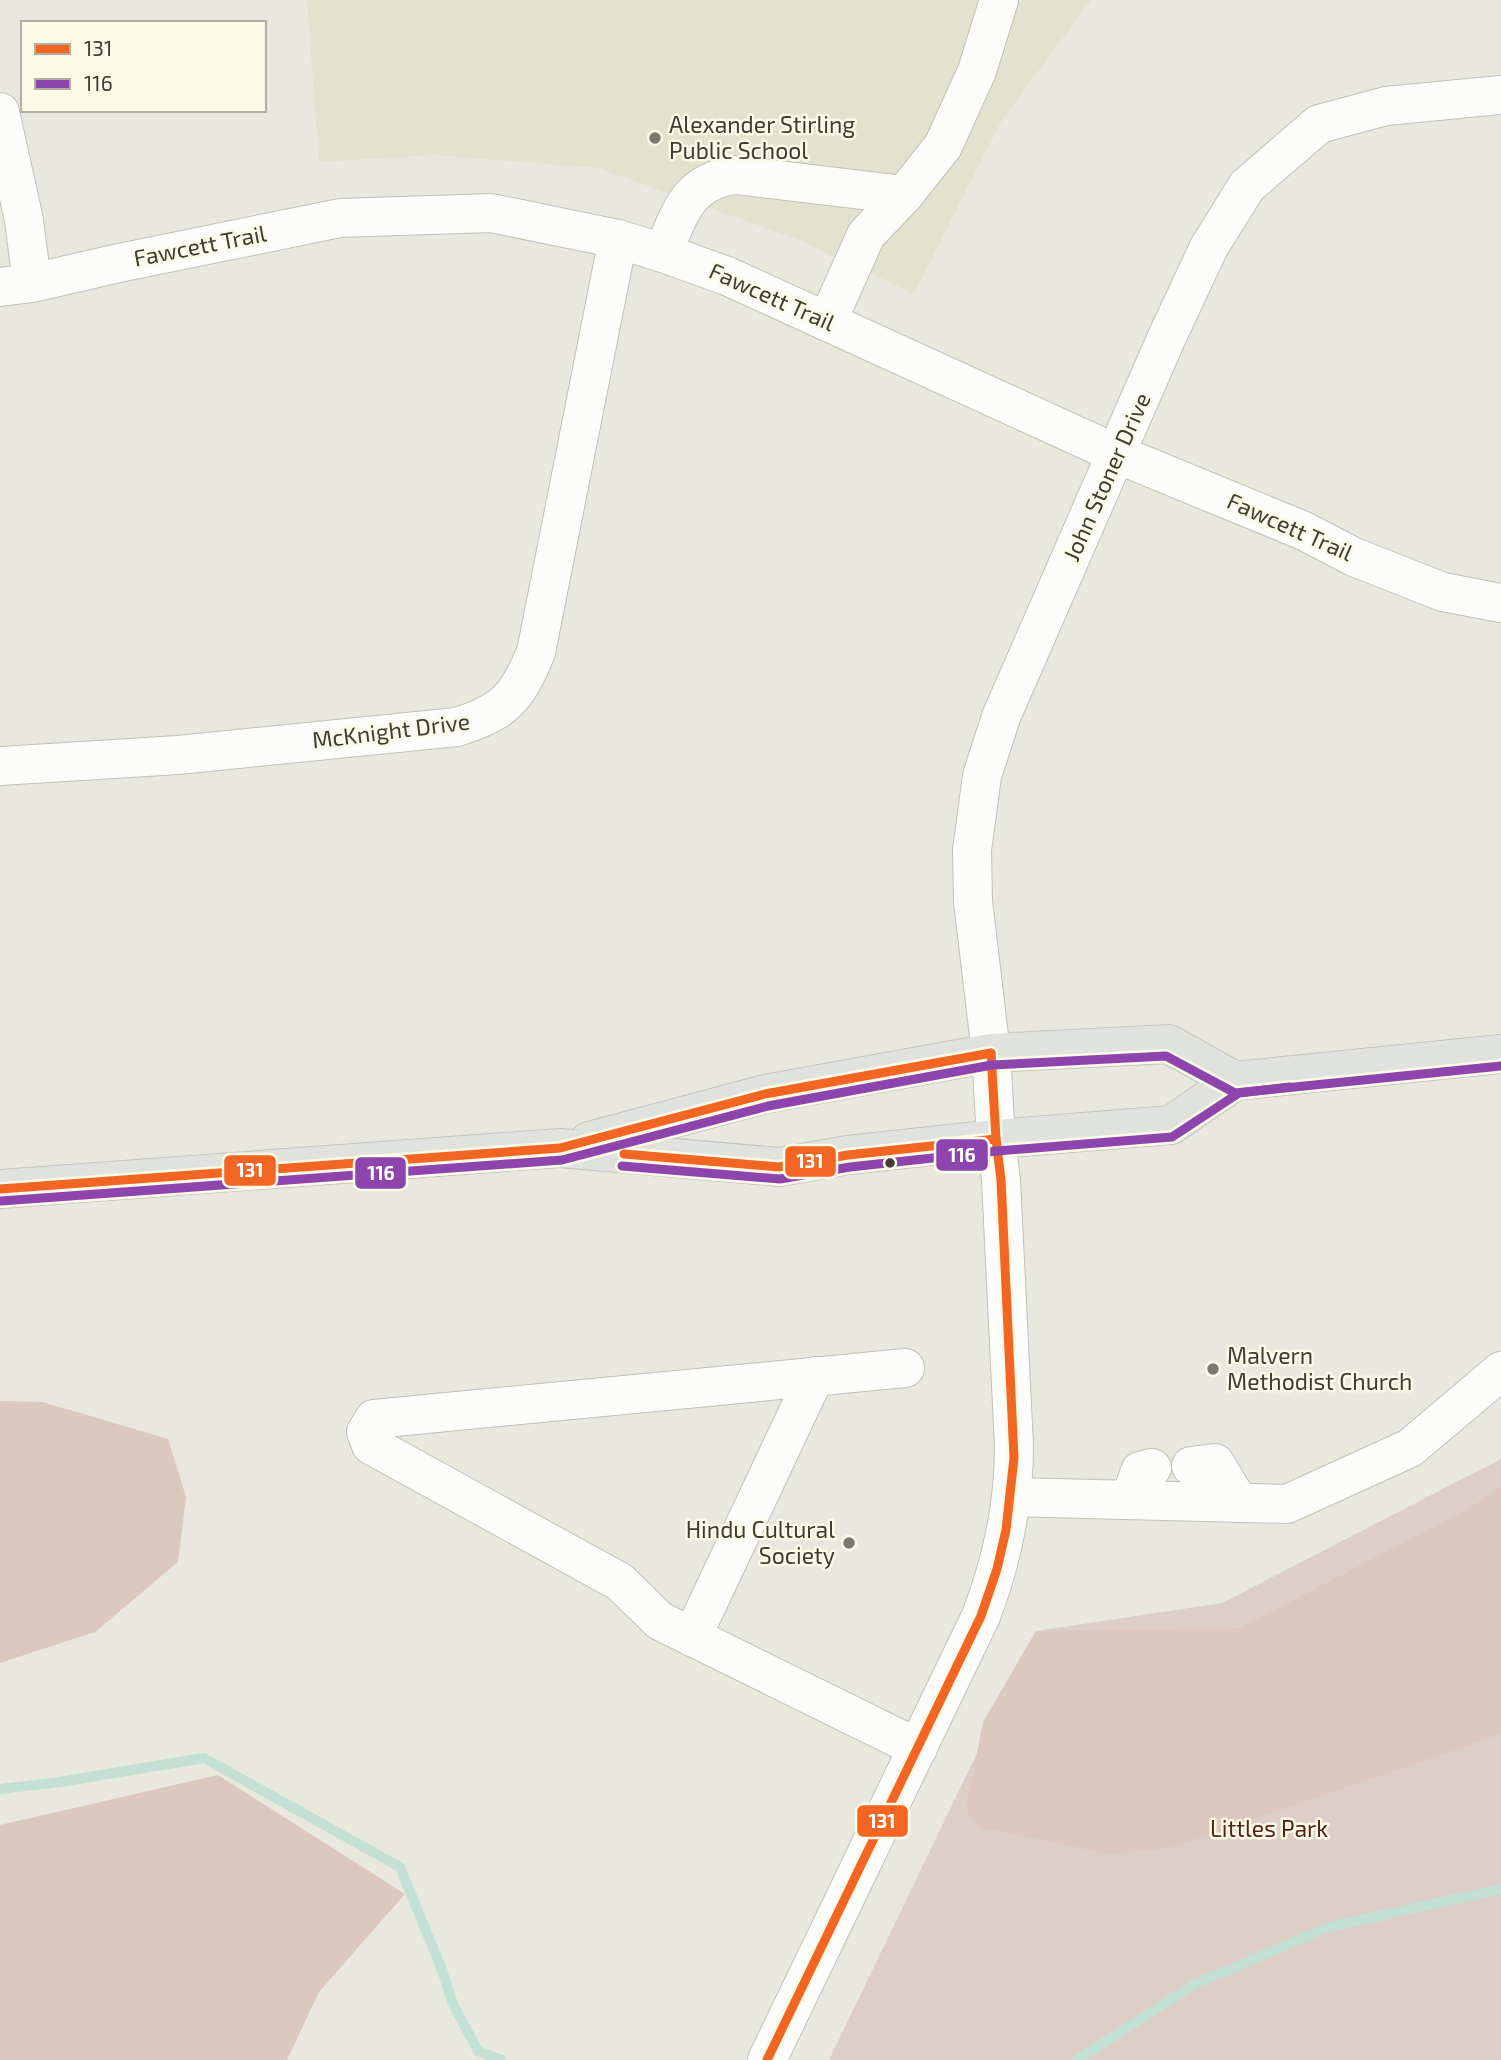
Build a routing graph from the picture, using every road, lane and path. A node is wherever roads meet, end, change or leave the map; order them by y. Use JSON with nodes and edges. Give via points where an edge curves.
{"nodes":[{"id":1,"x":999,"y":0,"type":"edge"},
{"id":2,"x":1501,"y":94,"type":"edge"},
{"id":3,"x":0,"y":112,"type":"edge"},
{"id":4,"x":904,"y":195,"type":"junction"},
{"id":5,"x":618,"y":239,"type":"junction"},
{"id":6,"x":663,"y":253,"type":"junction"},
{"id":7,"x":16,"y":285,"type":"edge"},
{"id":8,"x":827,"y":322,"type":"junction"},
{"id":9,"x":1117,"y":454,"type":"junction"},
{"id":10,"x":1501,"y":604,"type":"edge"},
{"id":11,"x":0,"y":766,"type":"edge"},
{"id":12,"x":991,"y":1053,"type":"junction"},
{"id":13,"x":1501,"y":1054,"type":"edge"},
{"id":14,"x":1235,"y":1081,"type":"junction"},
{"id":15,"x":996,"y":1139,"type":"junction"},
{"id":16,"x":560,"y":1149,"type":"junction"},
{"id":17,"x":0,"y":1189,"type":"edge"},
{"id":18,"x":905,"y":1368,"type":"dead end"},
{"id":19,"x":1501,"y":1371,"type":"edge"},
{"id":20,"x":815,"y":1376,"type":"junction"},
{"id":21,"x":1191,"y":1466,"type":"dead end"},
{"id":22,"x":1152,"y":1468,"type":"dead end"},
{"id":23,"x":1011,"y":1497,"type":"junction"},
{"id":24,"x":1130,"y":1500,"type":"junction"},
{"id":25,"x":1239,"y":1503,"type":"junction"},
{"id":26,"x":692,"y":1637,"type":"junction"},
{"id":27,"x":918,"y":1748,"type":"junction"},
{"id":28,"x":767,"y":2060,"type":"edge"}],
"edges":[{"from":1,"to":4,"type":"street","via":[[977,71],[943,146]]},
{"from":2,"to":9,"type":"street","name":"John Stoner Drive","via":[[1386,106],[1319,124],[1247,186],[1209,247]]},
{"from":3,"to":7,"type":"street","via":[[24,220]]},
{"from":4,"to":6,"type":"street","via":[[723,177],[692,194]]},
{"from":4,"to":8,"type":"street","via":[[866,235]]},
{"from":5,"to":6,"type":"street","name":"Fawcett Trail"},
{"from":5,"to":7,"type":"street","name":"Fawcett Trail","via":[[491,213],[340,218]]},
{"from":5,"to":11,"type":"street","name":"McKnight Drive","via":[[536,652],[509,702],[486,718],[457,727],[178,755]]},
{"from":6,"to":8,"type":"street","name":"Fawcett Trail","via":[[727,276]]},
{"from":8,"to":9,"type":"street","name":"Fawcett Trail"},
{"from":9,"to":10,"type":"street","name":"Fawcett Trail","via":[[1443,592]]},
{"from":9,"to":12,"type":"street","name":"John Stoner Drive","via":[[1001,717],[982,776],[972,850],[973,901]]},
{"from":12,"to":14,"type":"main road","via":[[1170,1044]]},
{"from":12,"to":15,"type":"street","name":"John Stoner Drive"},
{"from":12,"to":16,"type":"main road","via":[[765,1094]]},
{"from":13,"to":14,"type":"main road"},
{"from":14,"to":15,"type":"main road","via":[[1171,1125]]},
{"from":15,"to":16,"type":"main road","via":[[779,1167]]},
{"from":15,"to":23,"type":"street","name":"John Stoner Drive","via":[[1014,1446]]},
{"from":16,"to":17,"type":"main road"},
{"from":18,"to":20,"type":"street"},
{"from":19,"to":25,"type":"street","via":[[1410,1448],[1287,1504]]},
{"from":20,"to":26,"type":"street"},
{"from":20,"to":26,"type":"street","via":[[374,1419],[366,1432],[371,1446],[620,1582],[660,1621]]},
{"from":21,"to":25,"type":"street","via":[[1215,1463]]},
{"from":22,"to":24,"type":"street","via":[[1140,1471]]},
{"from":23,"to":24,"type":"street"},
{"from":23,"to":27,"type":"street","name":"John Stoner Drive","via":[[1000,1558],[985,1605]]},
{"from":24,"to":25,"type":"street"},
{"from":26,"to":27,"type":"street"},
{"from":27,"to":28,"type":"street","name":"John Stoner Drive"}]}
